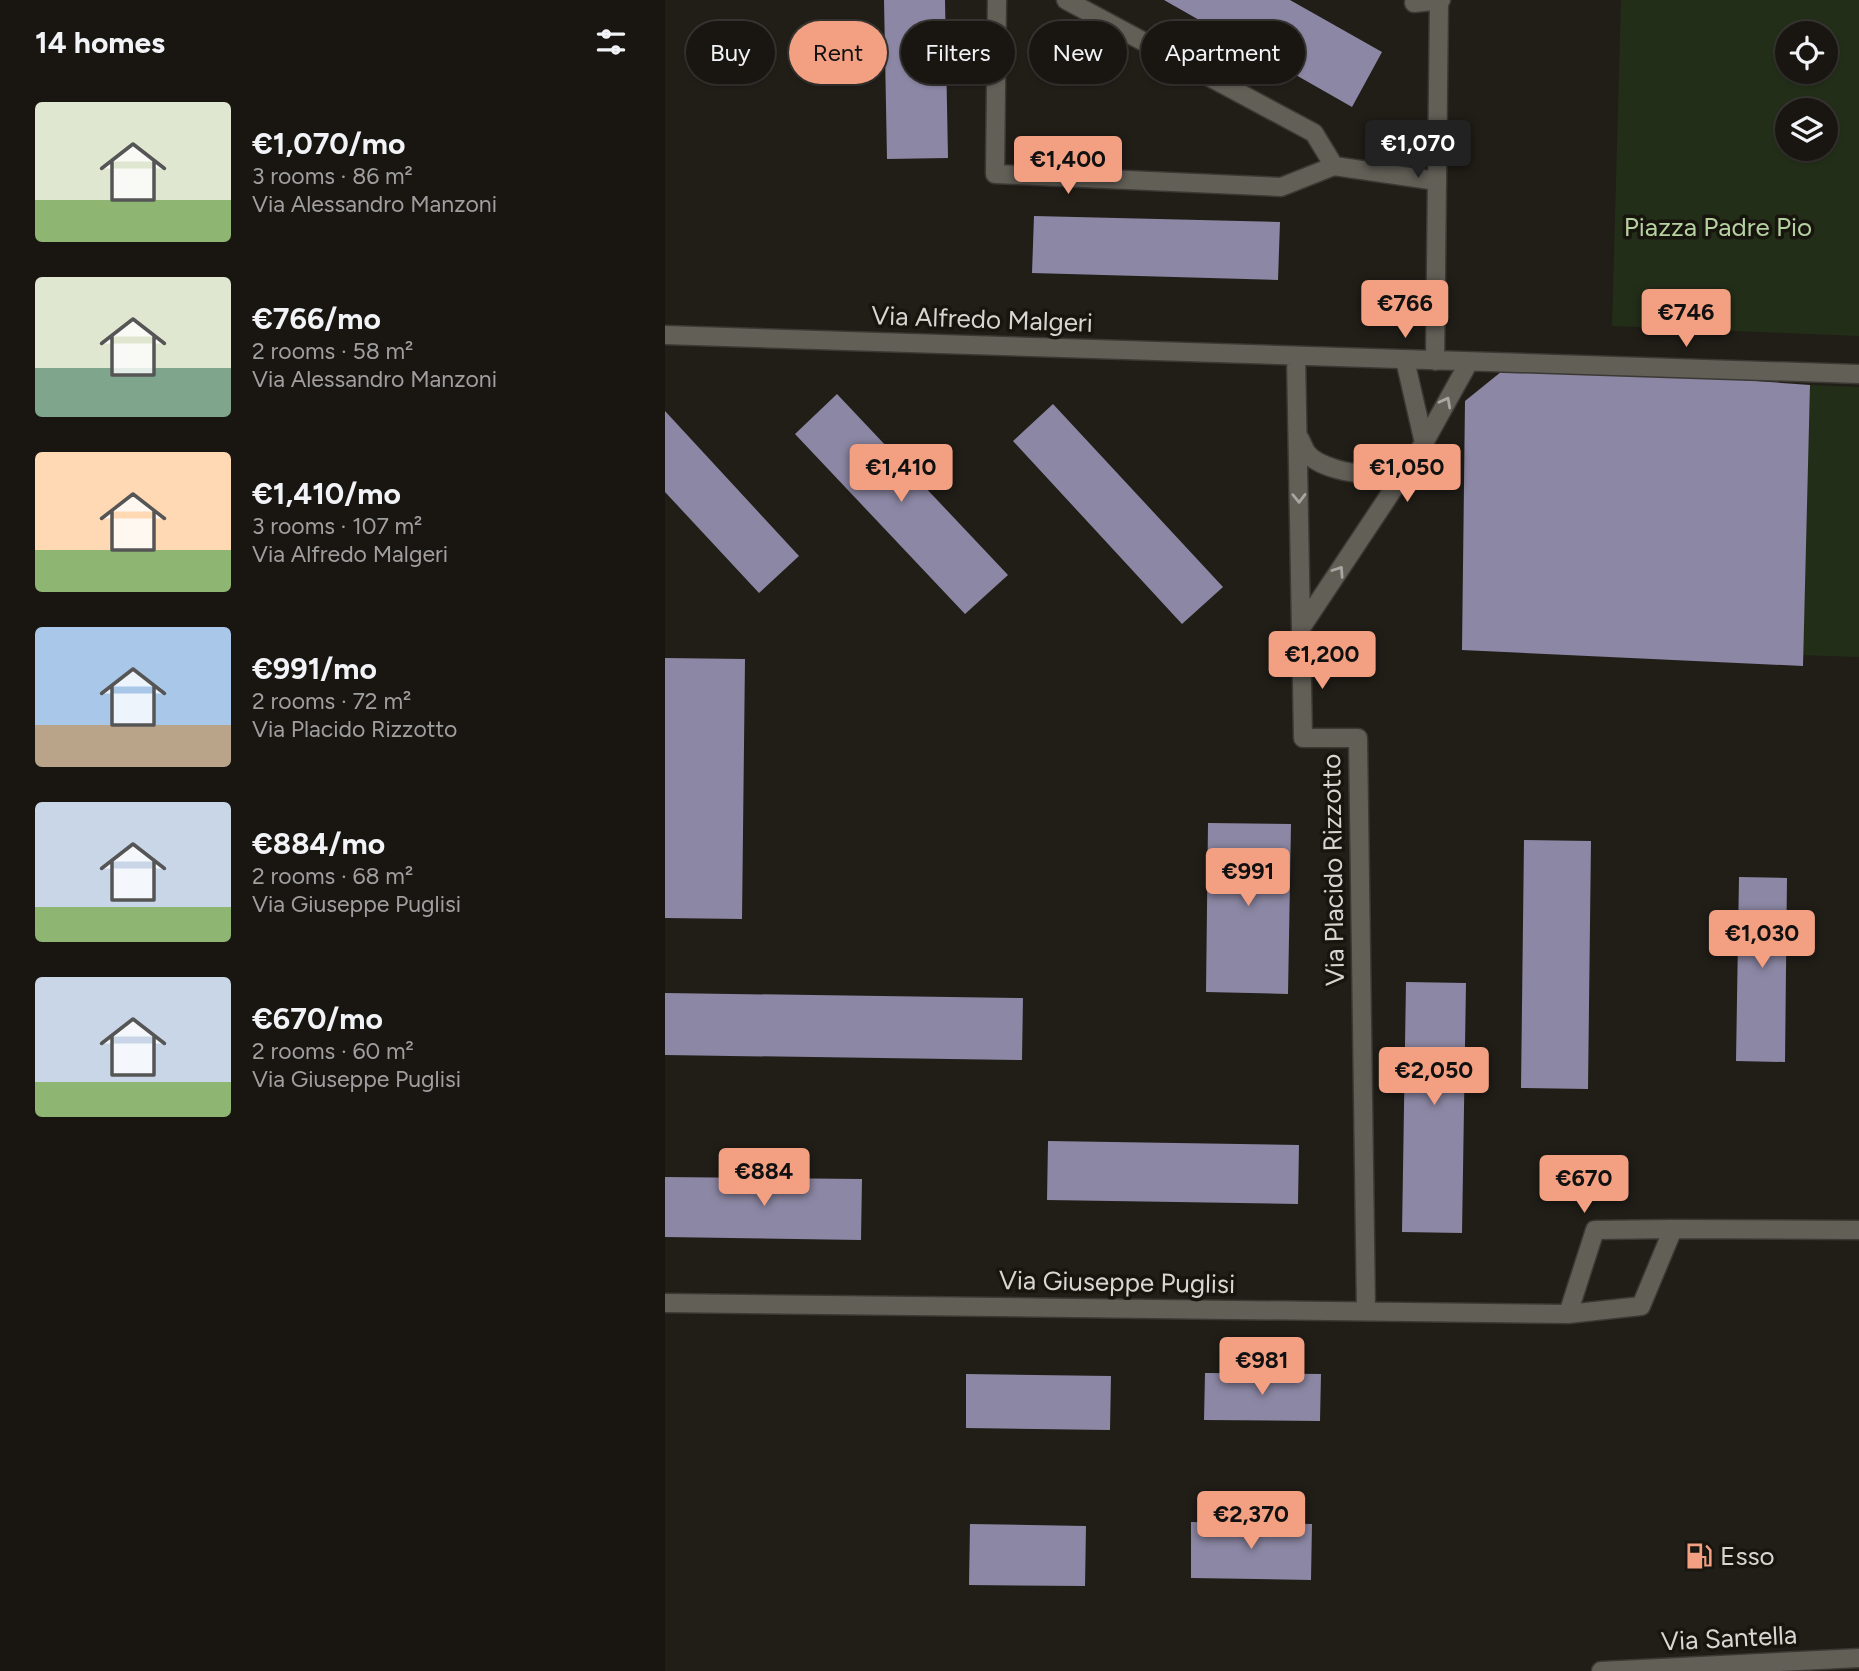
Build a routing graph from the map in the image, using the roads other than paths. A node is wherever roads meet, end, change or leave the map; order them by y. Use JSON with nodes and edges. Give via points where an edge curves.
{"nodes":[{"id":1,"x":997,"y":0,"type":"edge"},
{"id":2,"x":1066,"y":0,"type":"edge"},
{"id":3,"x":1440,"y":0,"type":"edge"},
{"id":4,"x":1412,"y":1,"type":"edge"},
{"id":5,"x":1334,"y":166,"type":"junction"},
{"id":6,"x":1437,"y":181,"type":"junction"},
{"id":7,"x":665,"y":335,"type":"edge"},
{"id":8,"x":1296,"y":356,"type":"junction"},
{"id":9,"x":1405,"y":360,"type":"junction"},
{"id":10,"x":1435,"y":361,"type":"junction"},
{"id":11,"x":1469,"y":362,"type":"junction"},
{"id":12,"x":1859,"y":374,"type":"edge"},
{"id":13,"x":1298,"y":435,"type":"junction"},
{"id":14,"x":1420,"y":450,"type":"junction"},
{"id":15,"x":1301,"y":628,"type":"junction"},
{"id":16,"x":1673,"y":1228,"type":"junction"},
{"id":17,"x":1859,"y":1230,"type":"edge"},
{"id":18,"x":665,"y":1303,"type":"edge"},
{"id":19,"x":1366,"y":1311,"type":"junction"},
{"id":20,"x":1568,"y":1314,"type":"junction"},
{"id":21,"x":1859,"y":1658,"type":"edge"},
{"id":22,"x":1601,"y":1671,"type":"edge"}],
"edges":[{"from":1,"to":5,"type":"street","via":[[995,174],[1281,187]]},
{"from":2,"to":5,"type":"street","via":[[1314,133]]},
{"from":3,"to":4,"type":"street"},
{"from":3,"to":6,"type":"street"},
{"from":5,"to":6,"type":"street"},
{"from":6,"to":10,"type":"street"},
{"from":7,"to":8,"type":"street","name":"Via Alfredo Malgeri"},
{"from":8,"to":9,"type":"street"},
{"from":8,"to":13,"type":"street","name":"Via Placido Rizzotto"},
{"from":9,"to":10,"type":"street"},
{"from":9,"to":14,"type":"street"},
{"from":10,"to":11,"type":"street"},
{"from":11,"to":12,"type":"street"},
{"from":14,"to":11,"type":"street","one_way":true},
{"from":13,"to":14,"type":"street","via":[[1308,455],[1325,466],[1352,473],[1369,474],[1398,466]]},
{"from":13,"to":15,"type":"street","name":"Via Placido Rizzotto","one_way":true},
{"from":15,"to":14,"type":"street","one_way":true},
{"from":15,"to":19,"type":"street","name":"Via Placido Rizzotto","via":[[1303,737],[1358,737]]},
{"from":16,"to":17,"type":"street"},
{"from":16,"to":20,"type":"street","name":"Via Giuseppe Puglisi","via":[[1641,1306]]},
{"from":16,"to":20,"type":"street","via":[[1595,1230]]},
{"from":18,"to":19,"type":"street","name":"Via Giuseppe Puglisi"},
{"from":19,"to":20,"type":"street","name":"Via Giuseppe Puglisi"},
{"from":21,"to":22,"type":"street","name":"Via Santella"}]}
